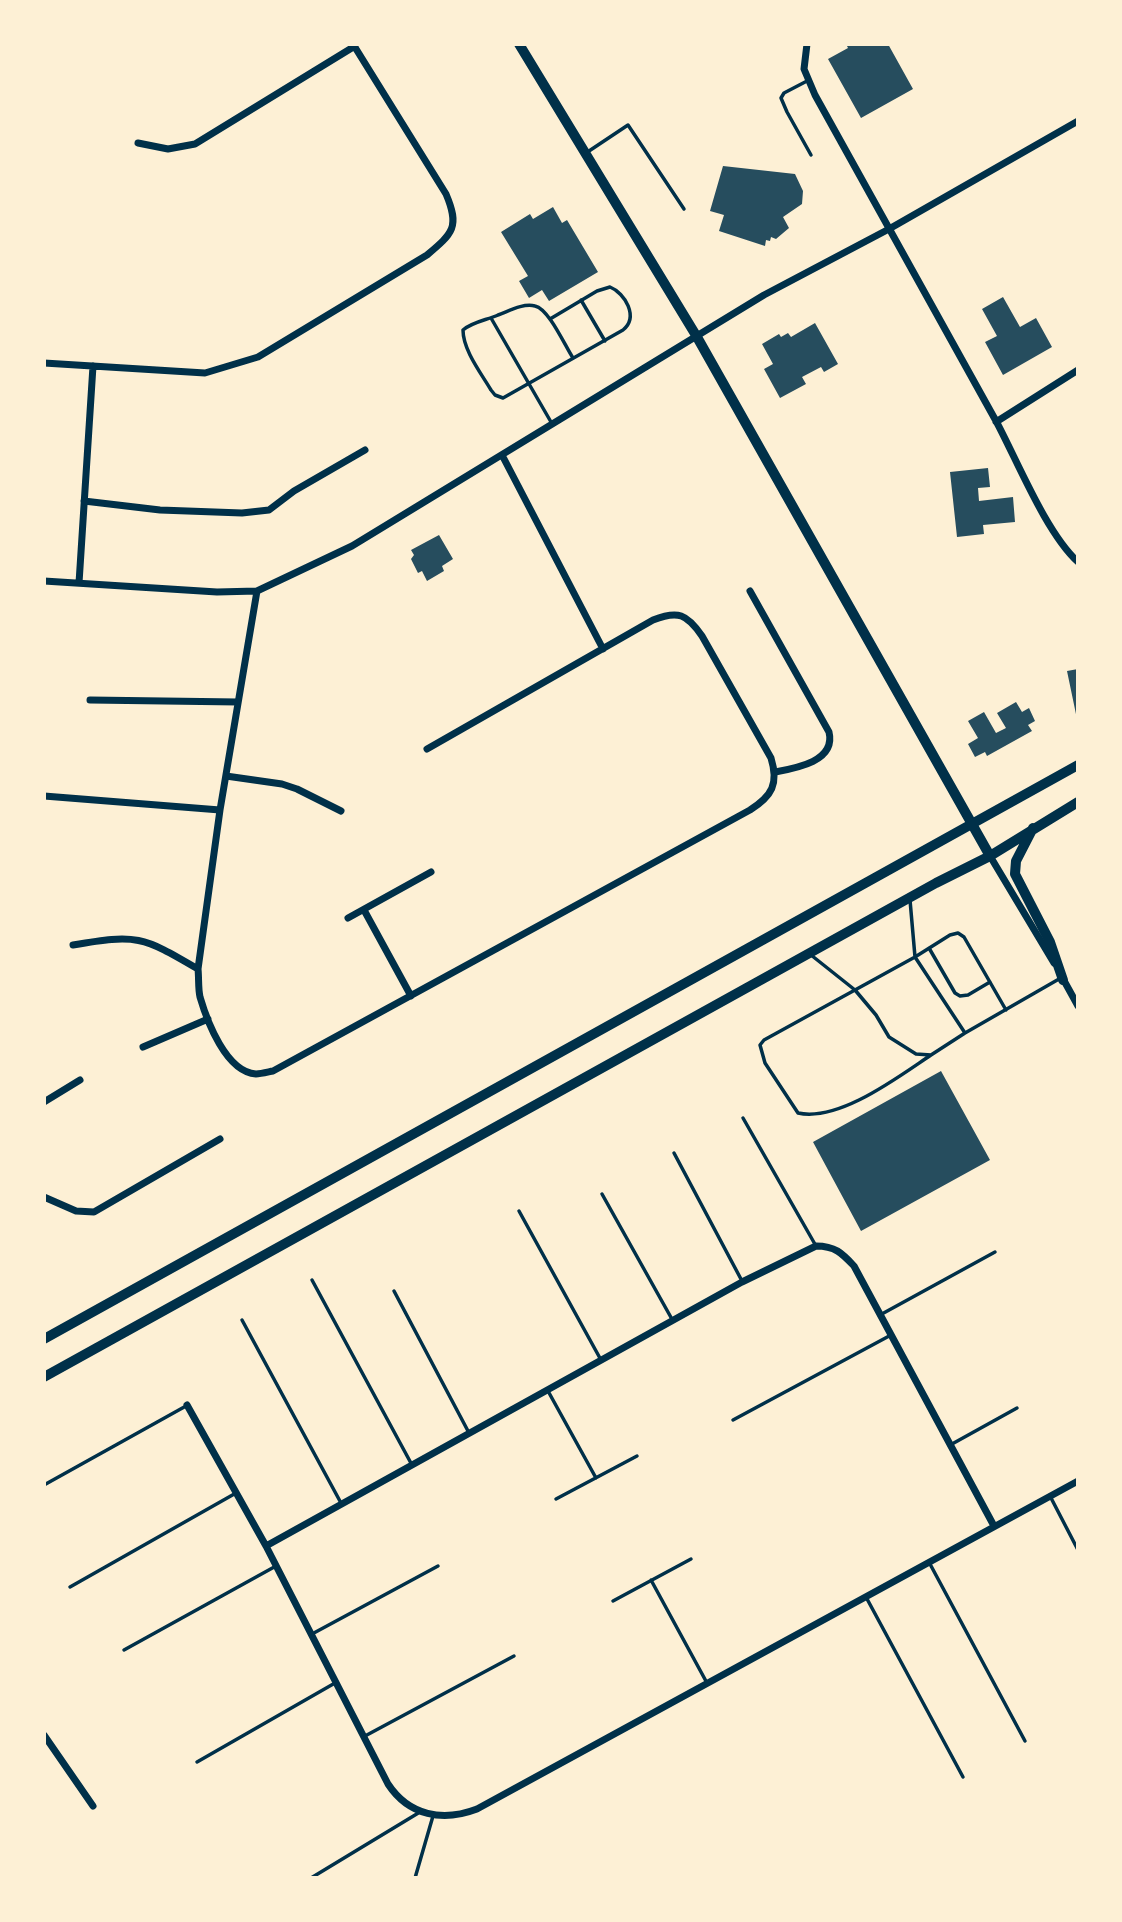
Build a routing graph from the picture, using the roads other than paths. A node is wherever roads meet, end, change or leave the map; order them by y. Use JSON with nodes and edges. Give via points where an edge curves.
{"nodes":[{"id":1,"x":519,"y":44,"type":"edge"},
{"id":2,"x":807,"y":44,"type":"edge"},
{"id":3,"x":354,"y":45,"type":"edge"},
{"id":4,"x":807,"y":81,"type":"junction"},
{"id":5,"x":1078,"y":121,"type":"edge"},
{"id":6,"x":138,"y":143,"type":"dead end"},
{"id":7,"x":585,"y":153,"type":"junction"},
{"id":8,"x":811,"y":155,"type":"dead end"},
{"id":9,"x":684,"y":209,"type":"dead end"},
{"id":10,"x":889,"y":229,"type":"junction"},
{"id":11,"x":581,"y":300,"type":"junction"},
{"id":12,"x":491,"y":318,"type":"junction"},
{"id":13,"x":550,"y":320,"type":"junction"},
{"id":14,"x":697,"y":337,"type":"junction"},
{"id":15,"x":605,"y":341,"type":"junction"},
{"id":16,"x":573,"y":358,"type":"junction"},
{"id":17,"x":44,"y":363,"type":"edge"},
{"id":18,"x":93,"y":366,"type":"junction"},
{"id":19,"x":1078,"y":370,"type":"edge"},
{"id":20,"x":530,"y":384,"type":"junction"},
{"id":21,"x":996,"y":422,"type":"junction"},
{"id":22,"x":552,"y":424,"type":"junction"},
{"id":23,"x":365,"y":450,"type":"dead end"},
{"id":24,"x":502,"y":455,"type":"junction"},
{"id":25,"x":84,"y":501,"type":"junction"},
{"id":26,"x":1078,"y":562,"type":"edge"},
{"id":27,"x":44,"y":581,"type":"edge"},
{"id":28,"x":79,"y":583,"type":"junction"},
{"id":29,"x":257,"y":591,"type":"junction"},
{"id":30,"x":750,"y":592,"type":"dead end"},
{"id":31,"x":603,"y":649,"type":"junction"},
{"id":32,"x":90,"y":700,"type":"dead end"},
{"id":33,"x":238,"y":702,"type":"junction"},
{"id":34,"x":427,"y":749,"type":"dead end"},
{"id":35,"x":1078,"y":765,"type":"edge"},
{"id":36,"x":775,"y":772,"type":"junction"},
{"id":37,"x":226,"y":776,"type":"junction"},
{"id":38,"x":44,"y":796,"type":"edge"},
{"id":39,"x":1078,"y":802,"type":"edge"},
{"id":40,"x":220,"y":810,"type":"junction"},
{"id":41,"x":341,"y":811,"type":"dead end"},
{"id":42,"x":972,"y":823,"type":"junction"},
{"id":43,"x":1033,"y":828,"type":"junction"},
{"id":44,"x":990,"y":856,"type":"junction"},
{"id":45,"x":431,"y":873,"type":"dead end"},
{"id":46,"x":910,"y":898,"type":"junction"},
{"id":47,"x":364,"y":910,"type":"junction"},
{"id":48,"x":348,"y":918,"type":"dead end"},
{"id":49,"x":73,"y":945,"type":"dead end"},
{"id":50,"x":929,"y":948,"type":"junction"},
{"id":51,"x":809,"y":954,"type":"junction"},
{"id":52,"x":915,"y":957,"type":"junction"},
{"id":53,"x":198,"y":969,"type":"junction"},
{"id":54,"x":1063,"y":979,"type":"junction"},
{"id":55,"x":990,"y":982,"type":"junction"},
{"id":56,"x":855,"y":990,"type":"junction"},
{"id":57,"x":411,"y":996,"type":"junction"},
{"id":58,"x":1078,"y":1006,"type":"edge"},
{"id":59,"x":1006,"y":1010,"type":"junction"},
{"id":60,"x":208,"y":1019,"type":"junction"},
{"id":61,"x":965,"y":1033,"type":"junction"},
{"id":62,"x":143,"y":1047,"type":"dead end"},
{"id":63,"x":931,"y":1055,"type":"junction"},
{"id":64,"x":80,"y":1080,"type":"dead end"},
{"id":65,"x":44,"y":1101,"type":"edge"},
{"id":66,"x":743,"y":1118,"type":"dead end"},
{"id":67,"x":220,"y":1139,"type":"dead end"},
{"id":68,"x":674,"y":1153,"type":"dead end"},
{"id":69,"x":602,"y":1195,"type":"dead end"},
{"id":70,"x":44,"y":1197,"type":"edge"},
{"id":71,"x":519,"y":1211,"type":"dead end"},
{"id":72,"x":816,"y":1246,"type":"junction"},
{"id":73,"x":995,"y":1252,"type":"dead end"},
{"id":74,"x":312,"y":1280,"type":"dead end"},
{"id":75,"x":743,"y":1282,"type":"junction"},
{"id":76,"x":394,"y":1291,"type":"dead end"},
{"id":77,"x":880,"y":1315,"type":"junction"},
{"id":78,"x":242,"y":1320,"type":"dead end"},
{"id":79,"x":673,"y":1321,"type":"junction"},
{"id":80,"x":891,"y":1335,"type":"junction"},
{"id":81,"x":44,"y":1339,"type":"edge"},
{"id":82,"x":601,"y":1361,"type":"junction"},
{"id":83,"x":44,"y":1377,"type":"edge"},
{"id":84,"x":548,"y":1390,"type":"junction"},
{"id":85,"x":187,"y":1405,"type":"joint"},
{"id":86,"x":1017,"y":1408,"type":"dead end"},
{"id":87,"x":733,"y":1420,"type":"dead end"},
{"id":88,"x":469,"y":1433,"type":"junction"},
{"id":89,"x":950,"y":1445,"type":"junction"},
{"id":90,"x":637,"y":1456,"type":"dead end"},
{"id":91,"x":412,"y":1465,"type":"junction"},
{"id":92,"x":596,"y":1478,"type":"junction"},
{"id":93,"x":1078,"y":1481,"type":"edge"},
{"id":94,"x":44,"y":1485,"type":"edge"},
{"id":95,"x":236,"y":1493,"type":"junction"},
{"id":96,"x":1050,"y":1496,"type":"junction"},
{"id":97,"x":556,"y":1499,"type":"dead end"},
{"id":98,"x":342,"y":1504,"type":"junction"},
{"id":99,"x":993,"y":1526,"type":"junction"},
{"id":100,"x":266,"y":1546,"type":"junction"},
{"id":101,"x":1078,"y":1550,"type":"edge"},
{"id":102,"x":691,"y":1559,"type":"dead end"},
{"id":103,"x":929,"y":1561,"type":"junction"},
{"id":104,"x":276,"y":1566,"type":"junction"},
{"id":105,"x":438,"y":1566,"type":"dead end"},
{"id":106,"x":652,"y":1580,"type":"junction"},
{"id":107,"x":70,"y":1587,"type":"dead end"},
{"id":108,"x":865,"y":1596,"type":"junction"},
{"id":109,"x":612,"y":1601,"type":"dead end"},
{"id":110,"x":312,"y":1633,"type":"junction"},
{"id":111,"x":124,"y":1650,"type":"dead end"},
{"id":112,"x":514,"y":1656,"type":"dead end"},
{"id":113,"x":337,"y":1682,"type":"junction"},
{"id":114,"x":707,"y":1683,"type":"junction"},
{"id":115,"x":44,"y":1735,"type":"edge"},
{"id":116,"x":365,"y":1737,"type":"junction"},
{"id":117,"x":1025,"y":1741,"type":"dead end"},
{"id":118,"x":197,"y":1762,"type":"dead end"},
{"id":119,"x":963,"y":1777,"type":"dead end"},
{"id":120,"x":93,"y":1806,"type":"dead end"},
{"id":121,"x":420,"y":1812,"type":"junction"},
{"id":122,"x":433,"y":1816,"type":"junction"},
{"id":123,"x":310,"y":1878,"type":"edge"},
{"id":124,"x":415,"y":1878,"type":"edge"}],
"edges":[{"from":1,"to":7,"type":"street"},
{"from":2,"to":4,"type":"street"},
{"from":3,"to":6,"type":"street","via":[[195,144],[168,149]]},
{"from":3,"to":18,"type":"street","via":[[446,194],[454,213],[454,226],[446,239],[427,256],[258,357],[205,373]]},
{"from":4,"to":8,"type":"lane","via":[[781,98]]},
{"from":4,"to":10,"type":"street"},
{"from":5,"to":10,"type":"street"},
{"from":7,"to":9,"type":"lane","via":[[628,125]]},
{"from":7,"to":14,"type":"street"},
{"from":10,"to":14,"type":"street","via":[[764,295]]},
{"from":10,"to":21,"type":"street"},
{"from":11,"to":13,"type":"lane"},
{"from":11,"to":15,"type":"lane"},
{"from":11,"to":15,"type":"lane","via":[[610,287],[626,301],[630,323]]},
{"from":12,"to":13,"type":"lane","via":[[534,306]]},
{"from":12,"to":20,"type":"lane"},
{"from":12,"to":20,"type":"lane","via":[[466,327],[463,335],[491,390],[503,398]]},
{"from":13,"to":16,"type":"lane"},
{"from":14,"to":22,"type":"street"},
{"from":14,"to":42,"type":"street"},
{"from":15,"to":16,"type":"lane"},
{"from":16,"to":20,"type":"lane"},
{"from":17,"to":18,"type":"street"},
{"from":18,"to":25,"type":"street"},
{"from":19,"to":21,"type":"street"},
{"from":20,"to":22,"type":"lane"},
{"from":21,"to":26,"type":"street","via":[[1043,512]]},
{"from":22,"to":24,"type":"street"},
{"from":23,"to":25,"type":"street","via":[[269,510],[160,510]]},
{"from":24,"to":29,"type":"street","via":[[352,546]]},
{"from":24,"to":31,"type":"street"},
{"from":25,"to":28,"type":"street"},
{"from":27,"to":28,"type":"street"},
{"from":28,"to":29,"type":"street"},
{"from":29,"to":33,"type":"street"},
{"from":30,"to":36,"type":"street","via":[[831,740],[822,755],[805,765]]},
{"from":31,"to":34,"type":"street"},
{"from":31,"to":36,"type":"street","via":[[653,620],[682,615],[702,636]]},
{"from":32,"to":33,"type":"street"},
{"from":33,"to":37,"type":"street"},
{"from":35,"to":42,"type":"street"},
{"from":36,"to":57,"type":"street","via":[[765,800],[750,810]]},
{"from":37,"to":40,"type":"street"},
{"from":37,"to":41,"type":"street","via":[[282,784]]},
{"from":38,"to":40,"type":"street"},
{"from":39,"to":43,"type":"street"},
{"from":40,"to":53,"type":"street"},
{"from":42,"to":44,"type":"street"},
{"from":42,"to":81,"type":"street"},
{"from":43,"to":44,"type":"street"},
{"from":43,"to":54,"type":"street","via":[[1016,860],[1015,874],[1050,942]]},
{"from":44,"to":46,"type":"street"},
{"from":44,"to":54,"type":"street"},
{"from":45,"to":47,"type":"street"},
{"from":46,"to":51,"type":"street"},
{"from":46,"to":52,"type":"lane"},
{"from":47,"to":48,"type":"street"},
{"from":47,"to":57,"type":"street"},
{"from":49,"to":53,"type":"street","via":[[112,938],[141,939]]},
{"from":50,"to":52,"type":"lane"},
{"from":50,"to":55,"type":"lane","via":[[960,996]]},
{"from":50,"to":55,"type":"lane","via":[[958,933]]},
{"from":51,"to":56,"type":"lane"},
{"from":51,"to":83,"type":"street"},
{"from":52,"to":56,"type":"lane"},
{"from":52,"to":61,"type":"lane"},
{"from":53,"to":60,"type":"street"},
{"from":54,"to":58,"type":"street"},
{"from":54,"to":59,"type":"lane"},
{"from":55,"to":59,"type":"lane"},
{"from":56,"to":63,"type":"lane","via":[[889,1037],[916,1054]]},
{"from":56,"to":63,"type":"lane","via":[[761,1045],[765,1063],[798,1113],[813,1115],[839,1108]]},
{"from":57,"to":60,"type":"street","via":[[273,1071],[255,1074],[230,1059]]},
{"from":59,"to":61,"type":"lane"},
{"from":60,"to":62,"type":"street"},
{"from":61,"to":63,"type":"lane"},
{"from":64,"to":65,"type":"street"},
{"from":66,"to":72,"type":"lane"},
{"from":67,"to":70,"type":"street","via":[[94,1212],[76,1211]]},
{"from":68,"to":75,"type":"lane"},
{"from":69,"to":79,"type":"lane"},
{"from":71,"to":82,"type":"lane"},
{"from":72,"to":75,"type":"street"},
{"from":72,"to":77,"type":"street","via":[[840,1251],[854,1266]]},
{"from":73,"to":77,"type":"lane"},
{"from":74,"to":91,"type":"lane"},
{"from":75,"to":79,"type":"street"},
{"from":76,"to":88,"type":"lane"},
{"from":77,"to":80,"type":"street"},
{"from":78,"to":98,"type":"lane"},
{"from":79,"to":82,"type":"street"},
{"from":80,"to":87,"type":"lane"},
{"from":80,"to":89,"type":"street"},
{"from":82,"to":84,"type":"street"},
{"from":84,"to":88,"type":"street"},
{"from":84,"to":92,"type":"lane"},
{"from":85,"to":94,"type":"lane"},
{"from":85,"to":95,"type":"street"},
{"from":86,"to":89,"type":"lane"},
{"from":88,"to":91,"type":"street"},
{"from":89,"to":99,"type":"street"},
{"from":90,"to":92,"type":"lane"},
{"from":91,"to":98,"type":"street"},
{"from":92,"to":97,"type":"lane"},
{"from":93,"to":96,"type":"street"},
{"from":95,"to":100,"type":"street"},
{"from":95,"to":107,"type":"lane"},
{"from":96,"to":99,"type":"street"},
{"from":96,"to":101,"type":"lane"},
{"from":98,"to":100,"type":"street"},
{"from":99,"to":103,"type":"street"},
{"from":100,"to":104,"type":"street"},
{"from":102,"to":106,"type":"lane"},
{"from":103,"to":108,"type":"street"},
{"from":103,"to":117,"type":"lane"},
{"from":104,"to":110,"type":"street"},
{"from":104,"to":111,"type":"lane"},
{"from":105,"to":110,"type":"lane"},
{"from":106,"to":109,"type":"lane"},
{"from":106,"to":114,"type":"lane"},
{"from":108,"to":114,"type":"street"},
{"from":108,"to":119,"type":"lane"},
{"from":110,"to":113,"type":"street"},
{"from":112,"to":116,"type":"lane"},
{"from":113,"to":116,"type":"street"},
{"from":113,"to":118,"type":"lane"},
{"from":114,"to":122,"type":"street","via":[[477,1809],[460,1816]]},
{"from":115,"to":120,"type":"street"},
{"from":116,"to":121,"type":"street","via":[[392,1790]]},
{"from":121,"to":122,"type":"street"},
{"from":121,"to":123,"type":"lane"},
{"from":122,"to":124,"type":"lane"}]}
